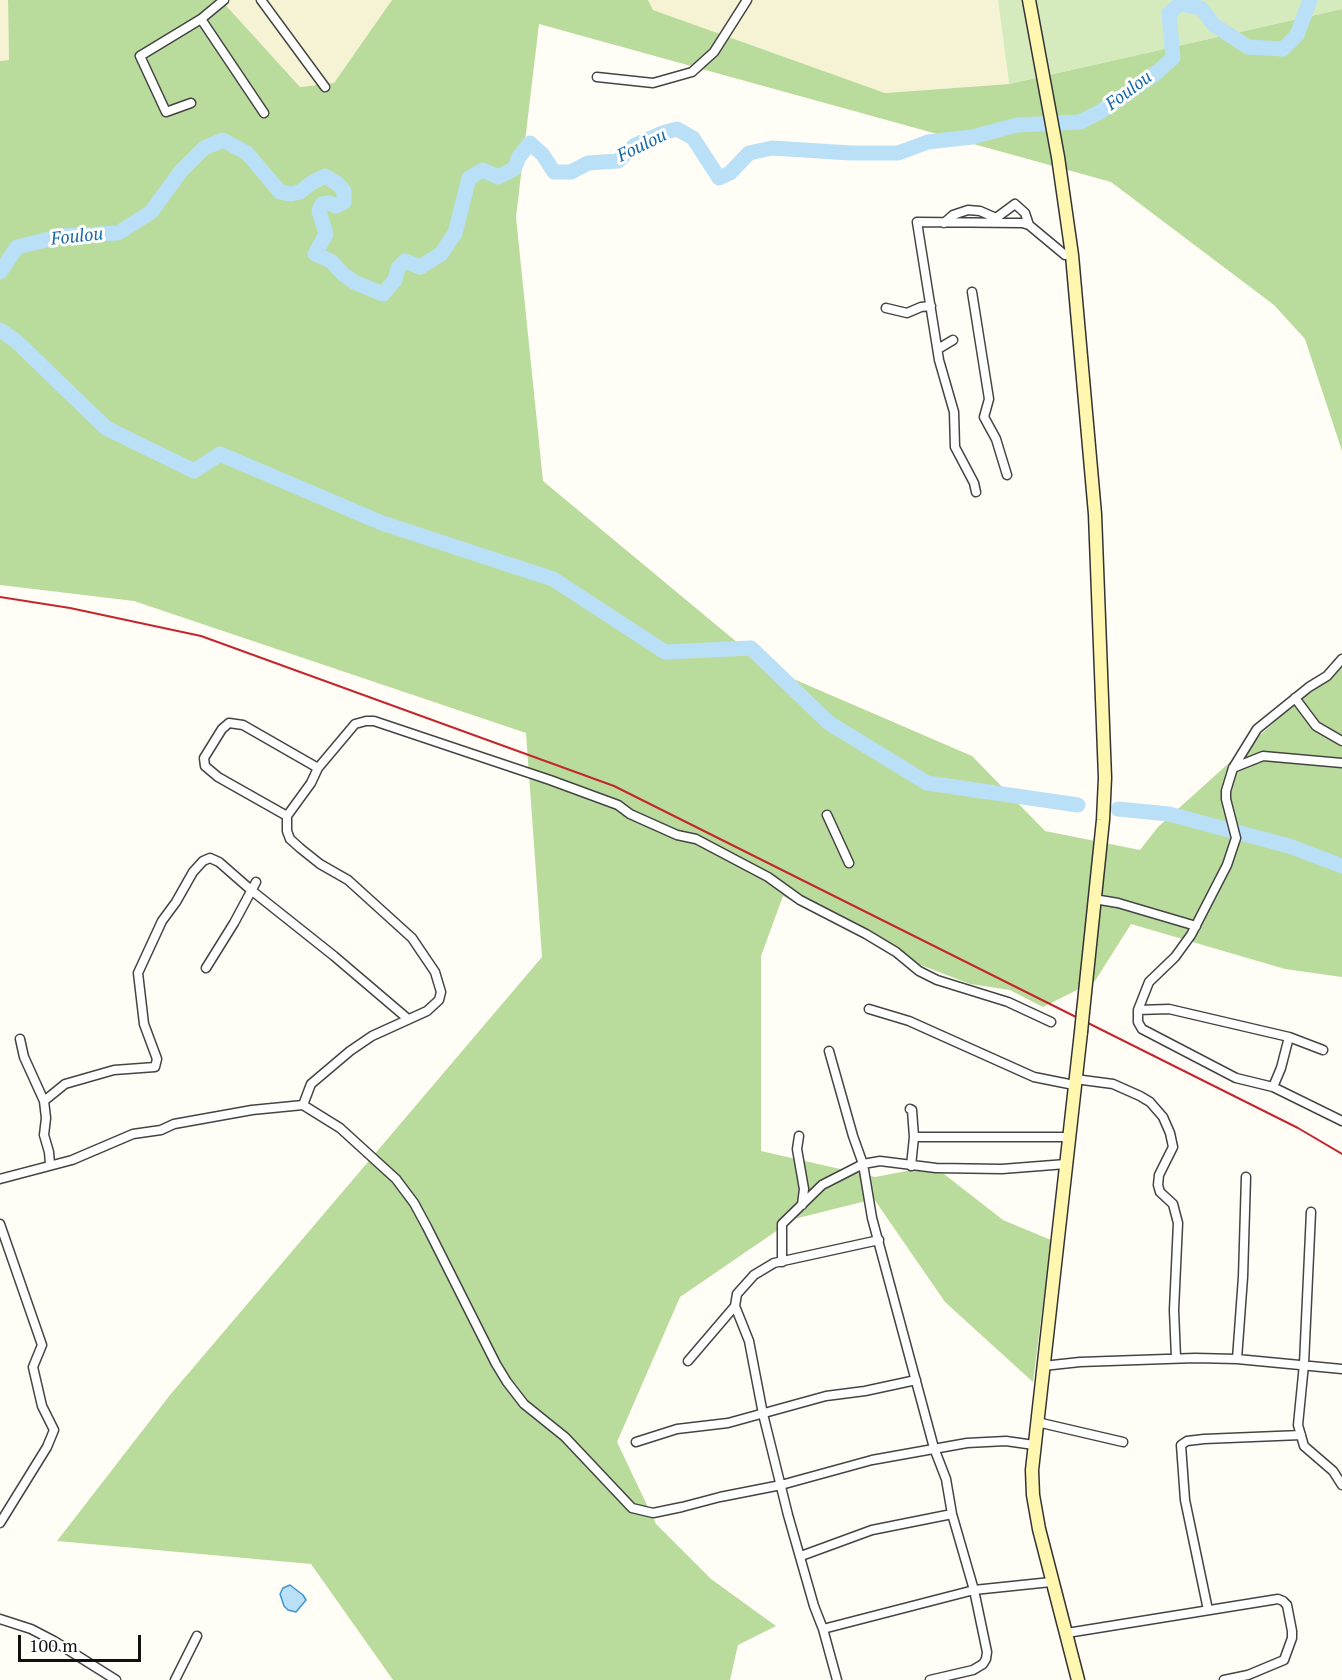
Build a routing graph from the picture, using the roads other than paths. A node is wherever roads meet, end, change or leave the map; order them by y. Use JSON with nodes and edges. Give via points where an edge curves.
{"nodes":[{"id":1,"x":224,"y":0,"type":"edge"},
{"id":2,"x":261,"y":0,"type":"edge"},
{"id":3,"x":747,"y":0,"type":"edge"},
{"id":4,"x":1029,"y":0,"type":"edge"},
{"id":5,"x":201,"y":19,"type":"junction"},
{"id":6,"x":597,"y":77,"type":"dead end"},
{"id":7,"x":324,"y":87,"type":"dead end"},
{"id":8,"x":191,"y":104,"type":"dead end"},
{"id":9,"x":264,"y":113,"type":"dead end"},
{"id":10,"x":944,"y":223,"type":"junction"},
{"id":11,"x":1029,"y":225,"type":"junction"},
{"id":12,"x":1072,"y":255,"type":"junction"},
{"id":13,"x":972,"y":292,"type":"dead end"},
{"id":14,"x":931,"y":306,"type":"junction"},
{"id":15,"x":886,"y":308,"type":"dead end"},
{"id":16,"x":953,"y":340,"type":"dead end"},
{"id":17,"x":938,"y":349,"type":"junction"},
{"id":18,"x":1007,"y":475,"type":"dead end"},
{"id":19,"x":976,"y":492,"type":"dead end"},
{"id":20,"x":1342,"y":659,"type":"edge"},
{"id":21,"x":1295,"y":698,"type":"junction"},
{"id":22,"x":1342,"y":741,"type":"edge"},
{"id":23,"x":1342,"y":763,"type":"edge"},
{"id":24,"x":318,"y":768,"type":"junction"},
{"id":25,"x":1233,"y":768,"type":"junction"},
{"id":26,"x":827,"y":815,"type":"dead end"},
{"id":27,"x":287,"y":816,"type":"junction"},
{"id":28,"x":849,"y":863,"type":"dead end"},
{"id":29,"x":254,"y":886,"type":"junction"},
{"id":30,"x":1094,"y":899,"type":"junction"},
{"id":31,"x":1196,"y":926,"type":"junction"},
{"id":32,"x":206,"y":968,"type":"dead end"},
{"id":33,"x":869,"y":1009,"type":"dead end"},
{"id":34,"x":1138,"y":1010,"type":"junction"},
{"id":35,"x":408,"y":1019,"type":"junction"},
{"id":36,"x":1051,"y":1022,"type":"dead end"},
{"id":37,"x":1289,"y":1037,"type":"junction"},
{"id":38,"x":20,"y":1039,"type":"dead end"},
{"id":39,"x":1323,"y":1050,"type":"dead end"},
{"id":40,"x":829,"y":1051,"type":"dead end"},
{"id":41,"x":1074,"y":1082,"type":"junction"},
{"id":42,"x":1273,"y":1088,"type":"junction"},
{"id":43,"x":44,"y":1101,"type":"junction"},
{"id":44,"x":303,"y":1105,"type":"junction"},
{"id":45,"x":910,"y":1109,"type":"dead end"},
{"id":46,"x":1342,"y":1121,"type":"edge"},
{"id":47,"x":799,"y":1136,"type":"dead end"},
{"id":48,"x":914,"y":1137,"type":"junction"},
{"id":49,"x":1068,"y":1137,"type":"junction"},
{"id":50,"x":50,"y":1164,"type":"junction"},
{"id":51,"x":863,"y":1164,"type":"junction"},
{"id":52,"x":1066,"y":1164,"type":"junction"},
{"id":53,"x":911,"y":1166,"type":"junction"},
{"id":54,"x":1246,"y":1177,"type":"dead end"},
{"id":55,"x":0,"y":1179,"type":"edge"},
{"id":56,"x":802,"y":1205,"type":"junction"},
{"id":57,"x":1311,"y":1212,"type":"dead end"},
{"id":58,"x":0,"y":1224,"type":"edge"},
{"id":59,"x":879,"y":1240,"type":"junction"},
{"id":60,"x":782,"y":1262,"type":"junction"},
{"id":61,"x":735,"y":1306,"type":"junction"},
{"id":62,"x":1176,"y":1358,"type":"junction"},
{"id":63,"x":1237,"y":1359,"type":"junction"},
{"id":64,"x":688,"y":1362,"type":"dead end"},
{"id":65,"x":1304,"y":1364,"type":"junction"},
{"id":66,"x":1043,"y":1366,"type":"junction"},
{"id":67,"x":1342,"y":1369,"type":"edge"},
{"id":68,"x":916,"y":1380,"type":"junction"},
{"id":69,"x":763,"y":1414,"type":"junction"},
{"id":70,"x":1037,"y":1422,"type":"junction"},
{"id":71,"x":1301,"y":1435,"type":"junction"},
{"id":72,"x":636,"y":1442,"type":"dead end"},
{"id":73,"x":1123,"y":1442,"type":"dead end"},
{"id":74,"x":1034,"y":1444,"type":"junction"},
{"id":75,"x":934,"y":1448,"type":"junction"},
{"id":76,"x":781,"y":1485,"type":"junction"},
{"id":77,"x":1342,"y":1485,"type":"edge"},
{"id":78,"x":952,"y":1514,"type":"junction"},
{"id":79,"x":0,"y":1522,"type":"edge"},
{"id":80,"x":801,"y":1556,"type":"junction"},
{"id":81,"x":1051,"y":1582,"type":"junction"},
{"id":82,"x":974,"y":1590,"type":"junction"},
{"id":83,"x":1208,"y":1610,"type":"junction"},
{"id":84,"x":0,"y":1619,"type":"edge"},
{"id":85,"x":824,"y":1629,"type":"junction"},
{"id":86,"x":1066,"y":1634,"type":"junction"},
{"id":87,"x":197,"y":1636,"type":"dead end"},
{"id":88,"x":177,"y":1679,"type":"edge"},
{"id":89,"x":116,"y":1680,"type":"edge"},
{"id":90,"x":837,"y":1680,"type":"edge"},
{"id":91,"x":930,"y":1680,"type":"edge"},
{"id":92,"x":1078,"y":1680,"type":"edge"},
{"id":93,"x":1224,"y":1680,"type":"edge"}],
"edges":[{"from":1,"to":5,"type":"street"},
{"from":2,"to":7,"type":"street"},
{"from":3,"to":6,"type":"street","via":[[714,52],[692,72],[653,83]]},
{"from":4,"to":12,"type":"street"},
{"from":5,"to":8,"type":"street","via":[[140,56],[166,112]]},
{"from":5,"to":9,"type":"street"},
{"from":10,"to":11,"type":"street"},
{"from":10,"to":11,"type":"street","via":[[968,210],[996,218],[1016,204]]},
{"from":10,"to":14,"type":"street","via":[[917,222]]},
{"from":11,"to":12,"type":"street","via":[[1065,255]]},
{"from":12,"to":30,"type":"street","via":[[1095,514],[1101,637],[1105,778]]},
{"from":13,"to":18,"type":"street","via":[[989,399],[984,417],[996,439]]},
{"from":14,"to":15,"type":"street","via":[[907,313]]},
{"from":14,"to":17,"type":"street"},
{"from":16,"to":17,"type":"street"},
{"from":17,"to":19,"type":"street","via":[[954,412],[955,447]]},
{"from":20,"to":21,"type":"street","via":[[1327,676]]},
{"from":21,"to":22,"type":"street","via":[[1316,726]]},
{"from":21,"to":25,"type":"street","via":[[1257,729]]},
{"from":23,"to":25,"type":"street","via":[[1263,756]]},
{"from":24,"to":27,"type":"street"},
{"from":24,"to":27,"type":"street","via":[[243,725],[229,723],[222,729],[204,758],[205,766]]},
{"from":24,"to":36,"type":"street","via":[[355,724],[366,721],[550,780],[618,806],[677,835],[696,839],[737,860],[937,980],[1008,1002]]},
{"from":25,"to":31,"type":"street","via":[[1226,799],[1236,838]]},
{"from":26,"to":28,"type":"street"},
{"from":27,"to":35,"type":"street","via":[[290,839],[320,864],[348,880],[412,938],[435,972],[441,992],[439,1000],[427,1011]]},
{"from":29,"to":32,"type":"street"},
{"from":29,"to":35,"type":"street"},
{"from":29,"to":43,"type":"street","via":[[210,858],[198,866],[162,921],[138,973],[144,1024],[157,1059],[155,1067],[114,1070],[65,1084]]},
{"from":30,"to":31,"type":"street"},
{"from":30,"to":41,"type":"street","bridge":true},
{"from":31,"to":34,"type":"street","via":[[1175,957],[1149,982]]},
{"from":33,"to":41,"type":"street","via":[[909,1021],[1034,1077]]},
{"from":34,"to":37,"type":"street","via":[[1169,1009]]},
{"from":34,"to":42,"type":"street","via":[[1142,1029],[1236,1078]]},
{"from":35,"to":44,"type":"street","via":[[350,1051],[311,1084]]},
{"from":37,"to":39,"type":"street"},
{"from":37,"to":42,"type":"street"},
{"from":38,"to":43,"type":"street"},
{"from":40,"to":51,"type":"street"},
{"from":41,"to":49,"type":"street"},
{"from":41,"to":62,"type":"street","via":[[1113,1084],[1140,1096],[1163,1117],[1170,1133],[1173,1147],[1158,1185],[1177,1212]]},
{"from":42,"to":46,"type":"street"},
{"from":43,"to":50,"type":"street","via":[[44,1135]]},
{"from":44,"to":50,"type":"street","via":[[174,1124],[133,1134],[72,1160]]},
{"from":44,"to":76,"type":"street","via":[[340,1128],[396,1179],[414,1203],[507,1382],[524,1404],[565,1437],[632,1508],[653,1513]]},
{"from":45,"to":48,"type":"street"},
{"from":47,"to":56,"type":"street"},
{"from":48,"to":49,"type":"street"},
{"from":48,"to":53,"type":"street"},
{"from":49,"to":52,"type":"street"},
{"from":50,"to":55,"type":"street"},
{"from":51,"to":53,"type":"street","via":[[880,1161]]},
{"from":51,"to":56,"type":"street","via":[[822,1185]]},
{"from":51,"to":59,"type":"street"},
{"from":52,"to":53,"type":"street","via":[[1002,1169]]},
{"from":52,"to":66,"type":"street"},
{"from":54,"to":63,"type":"street"},
{"from":56,"to":60,"type":"street","via":[[782,1224]]},
{"from":57,"to":65,"type":"street"},
{"from":58,"to":79,"type":"street","via":[[42,1346],[33,1367],[42,1406],[54,1430]]},
{"from":59,"to":60,"type":"street"},
{"from":59,"to":68,"type":"street"},
{"from":60,"to":61,"type":"street","via":[[754,1275],[736,1294]]},
{"from":61,"to":64,"type":"street"},
{"from":61,"to":69,"type":"street","via":[[748,1341]]},
{"from":62,"to":63,"type":"street"},
{"from":62,"to":66,"type":"street"},
{"from":63,"to":65,"type":"street"},
{"from":65,"to":67,"type":"street"},
{"from":65,"to":71,"type":"street","via":[[1298,1425]]},
{"from":66,"to":70,"type":"street"},
{"from":68,"to":69,"type":"street","via":[[826,1396]]},
{"from":68,"to":75,"type":"street"},
{"from":69,"to":72,"type":"street","via":[[677,1429]]},
{"from":69,"to":76,"type":"street"},
{"from":70,"to":73,"type":"street"},
{"from":70,"to":74,"type":"street"},
{"from":71,"to":77,"type":"street","via":[[1304,1446],[1333,1471]]},
{"from":71,"to":83,"type":"street","via":[[1204,1439],[1181,1445],[1185,1500]]},
{"from":74,"to":75,"type":"street","via":[[986,1441]]},
{"from":74,"to":81,"type":"street","via":[[1033,1495]]},
{"from":75,"to":76,"type":"street"},
{"from":75,"to":78,"type":"street"},
{"from":76,"to":80,"type":"street"},
{"from":78,"to":80,"type":"street","via":[[872,1530]]},
{"from":78,"to":82,"type":"street"},
{"from":80,"to":85,"type":"street"},
{"from":81,"to":82,"type":"street"},
{"from":81,"to":86,"type":"street"},
{"from":82,"to":85,"type":"street"},
{"from":82,"to":91,"type":"street","via":[[986,1659],[972,1670]]},
{"from":83,"to":86,"type":"street"},
{"from":83,"to":93,"type":"street","via":[[1278,1599],[1287,1605],[1292,1638],[1284,1660]]},
{"from":84,"to":89,"type":"street","via":[[31,1629]]},
{"from":85,"to":90,"type":"street"},
{"from":86,"to":92,"type":"street"},
{"from":87,"to":88,"type":"street"}]}
